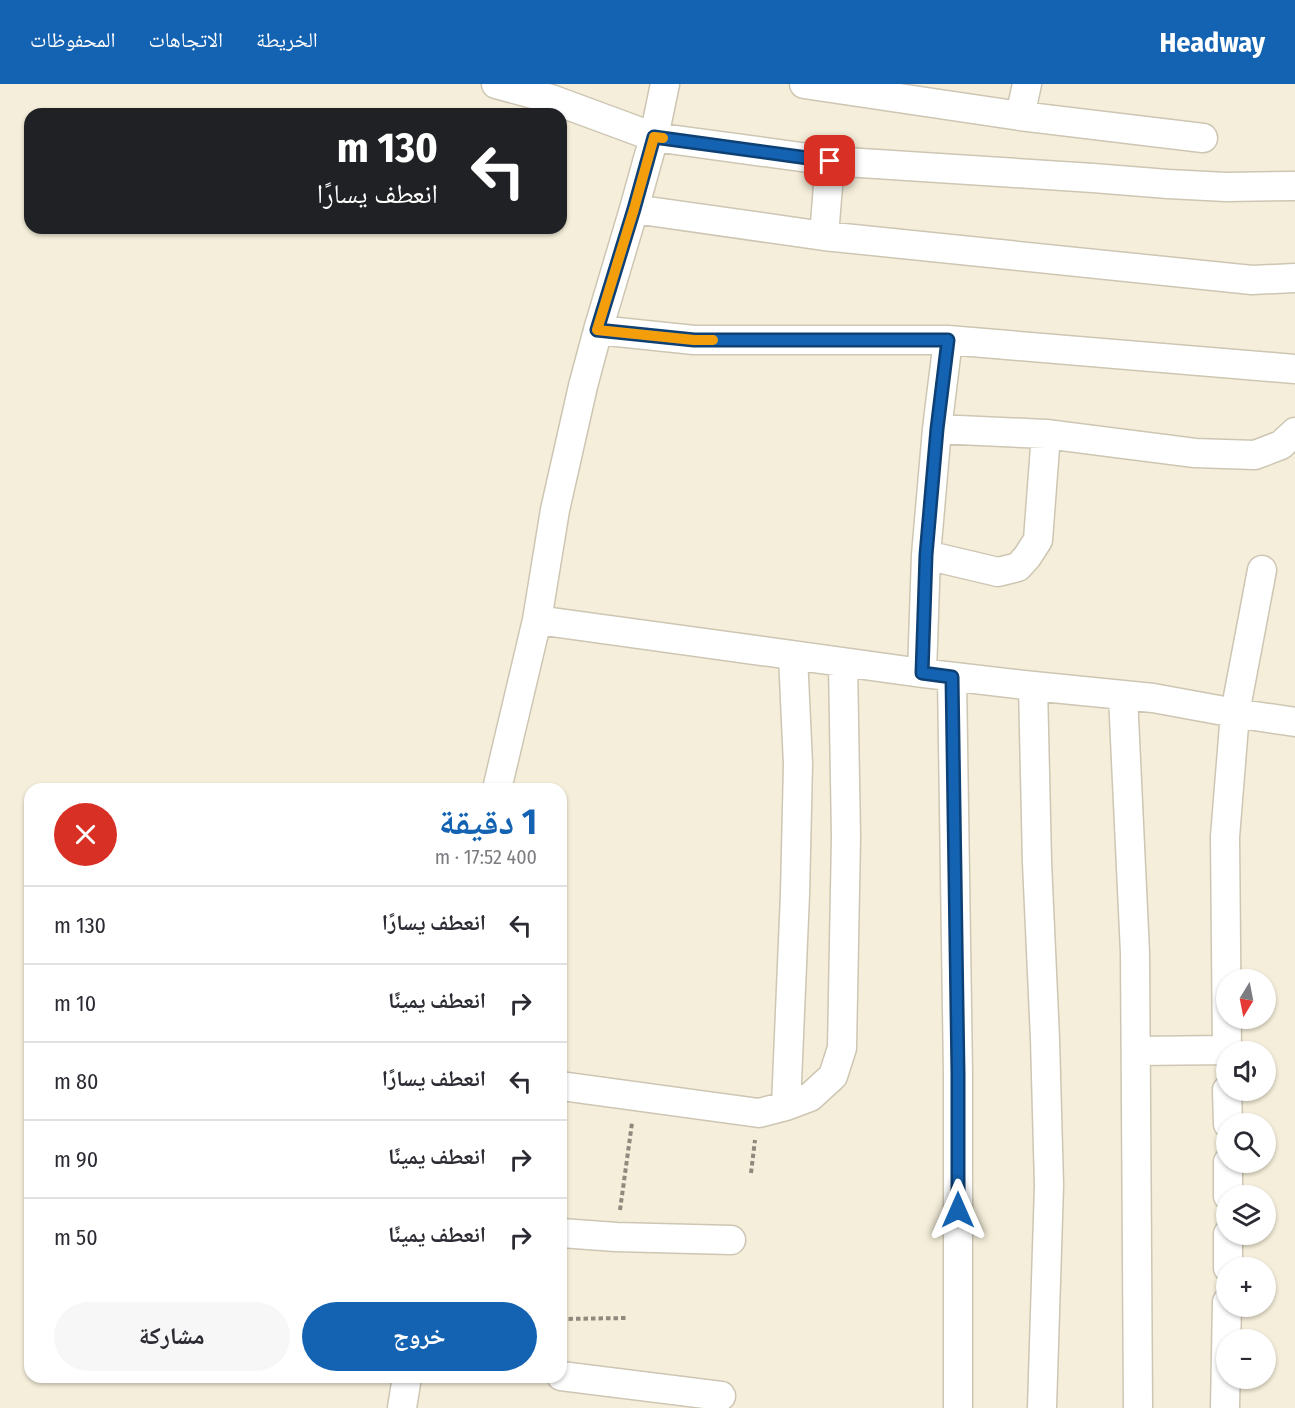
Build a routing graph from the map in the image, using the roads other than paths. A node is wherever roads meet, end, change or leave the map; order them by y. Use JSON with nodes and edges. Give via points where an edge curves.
{"nodes":[{"id":1,"x":496,"y":84,"type":"edge"},
{"id":2,"x":665,"y":84,"type":"edge"},
{"id":3,"x":804,"y":84,"type":"edge"},
{"id":4,"x":1027,"y":84,"type":"edge"},
{"id":5,"x":552,"y":92,"type":"edge"},
{"id":6,"x":1020,"y":116,"type":"junction"},
{"id":7,"x":654,"y":137,"type":"junction"},
{"id":8,"x":1203,"y":138,"type":"dead end"},
{"id":9,"x":830,"y":161,"type":"junction"},
{"id":10,"x":1295,"y":186,"type":"edge"},
{"id":11,"x":634,"y":209,"type":"junction"},
{"id":12,"x":824,"y":236,"type":"junction"},
{"id":13,"x":1295,"y":278,"type":"edge"},
{"id":14,"x":597,"y":330,"type":"junction"},
{"id":15,"x":948,"y":340,"type":"junction"},
{"id":16,"x":1295,"y":369,"type":"edge"},
{"id":17,"x":937,"y":429,"type":"junction"},
{"id":18,"x":1295,"y":432,"type":"edge"},
{"id":19,"x":1046,"y":434,"type":"junction"},
{"id":20,"x":926,"y":555,"type":"junction"},
{"id":21,"x":1262,"y":570,"type":"dead end"},
{"id":22,"x":537,"y":620,"type":"junction"},
{"id":23,"x":793,"y":656,"type":"junction"},
{"id":24,"x":843,"y":663,"type":"junction"},
{"id":25,"x":922,"y":673,"type":"junction"},
{"id":26,"x":952,"y":677,"type":"junction"},
{"id":27,"x":1033,"y":686,"type":"junction"},
{"id":28,"x":1123,"y":696,"type":"junction"},
{"id":29,"x":1235,"y":713,"type":"junction"},
{"id":30,"x":1295,"y":722,"type":"edge"},
{"id":31,"x":497,"y":783,"type":"edge"},
{"id":32,"x":1227,"y":1041,"type":"edge"},
{"id":33,"x":1136,"y":1051,"type":"junction"},
{"id":34,"x":1216,"y":1051,"type":"edge"},
{"id":35,"x":567,"y":1087,"type":"edge"},
{"id":36,"x":772,"y":1109,"type":"junction"},
{"id":37,"x":567,"y":1233,"type":"edge"},
{"id":38,"x":731,"y":1240,"type":"dead end"},
{"id":39,"x":1227,"y":1317,"type":"edge"},
{"id":40,"x":567,"y":1377,"type":"edge"},
{"id":41,"x":406,"y":1383,"type":"edge"},
{"id":42,"x":721,"y":1396,"type":"dead end"},
{"id":43,"x":402,"y":1408,"type":"edge"},
{"id":44,"x":958,"y":1408,"type":"edge"},
{"id":45,"x":1042,"y":1408,"type":"edge"},
{"id":46,"x":1138,"y":1408,"type":"edge"},
{"id":47,"x":1225,"y":1408,"type":"edge"}],
"edges":[{"from":1,"to":5,"type":"street"},
{"from":2,"to":7,"type":"street"},
{"from":3,"to":6,"type":"street"},
{"from":4,"to":6,"type":"street"},
{"from":5,"to":7,"type":"street"},
{"from":6,"to":8,"type":"street"},
{"from":7,"to":9,"type":"street"},
{"from":7,"to":11,"type":"street"},
{"from":9,"to":10,"type":"street","via":[[1168,184]]},
{"from":9,"to":12,"type":"street"},
{"from":11,"to":12,"type":"street"},
{"from":11,"to":14,"type":"street"},
{"from":12,"to":13,"type":"street","via":[[1252,280]]},
{"from":14,"to":15,"type":"street","via":[[694,340]]},
{"from":14,"to":22,"type":"street","via":[[555,510]]},
{"from":15,"to":16,"type":"street"},
{"from":15,"to":17,"type":"street"},
{"from":17,"to":19,"type":"street"},
{"from":17,"to":20,"type":"street"},
{"from":18,"to":19,"type":"street","via":[[1281,445],[1255,454],[1195,453]]},
{"from":19,"to":20,"type":"street","via":[[1038,540],[1018,567],[998,572]]},
{"from":20,"to":25,"type":"street"},
{"from":21,"to":29,"type":"street"},
{"from":22,"to":23,"type":"street"},
{"from":22,"to":31,"type":"street"},
{"from":23,"to":24,"type":"street"},
{"from":23,"to":36,"type":"street","via":[[798,764],[795,894]]},
{"from":24,"to":25,"type":"street"},
{"from":24,"to":36,"type":"street","via":[[846,837],[842,1048],[832,1076],[810,1096]]},
{"from":25,"to":26,"type":"street"},
{"from":26,"to":27,"type":"street"},
{"from":26,"to":44,"type":"street"},
{"from":27,"to":28,"type":"street"},
{"from":27,"to":45,"type":"street","via":[[1049,1185]]},
{"from":28,"to":29,"type":"street"},
{"from":28,"to":33,"type":"street"},
{"from":29,"to":30,"type":"street"},
{"from":29,"to":32,"type":"street","via":[[1225,837]]},
{"from":33,"to":34,"type":"street"},
{"from":33,"to":46,"type":"street"},
{"from":35,"to":36,"type":"street"},
{"from":37,"to":38,"type":"street"},
{"from":39,"to":47,"type":"street"},
{"from":40,"to":42,"type":"street"},
{"from":41,"to":43,"type":"street"}]}
